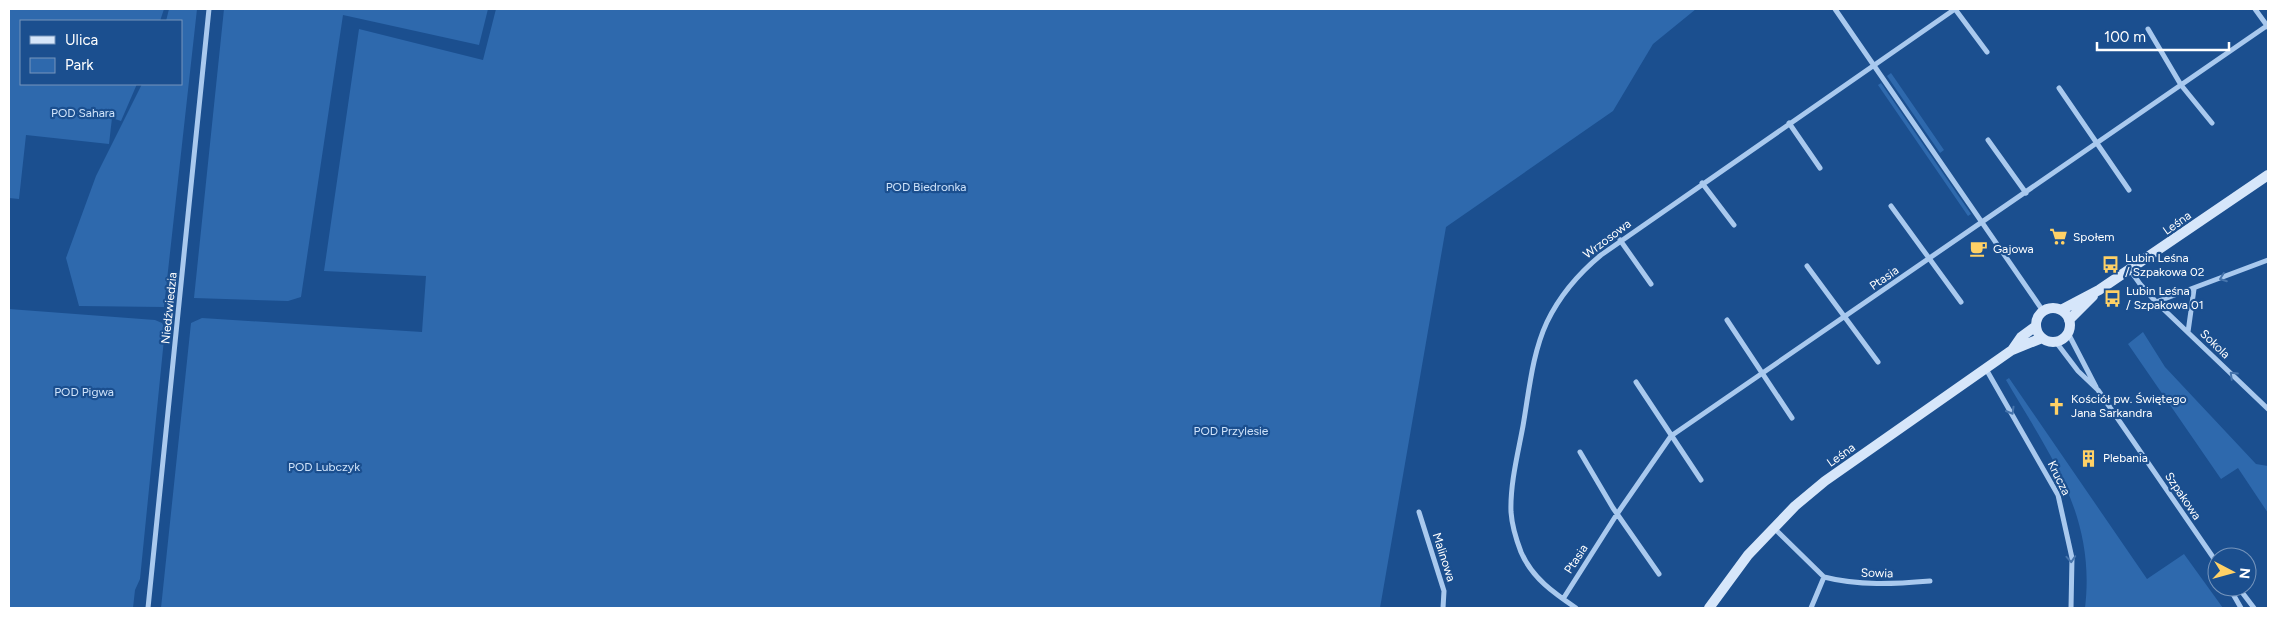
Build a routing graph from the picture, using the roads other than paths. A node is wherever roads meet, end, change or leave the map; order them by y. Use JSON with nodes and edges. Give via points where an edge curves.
{"nodes":[{"id":1,"x":209,"y":9,"type":"edge"},
{"id":2,"x":1835,"y":9,"type":"edge"},
{"id":3,"x":1955,"y":9,"type":"edge"},
{"id":4,"x":2255,"y":9,"type":"edge"},
{"id":5,"x":2268,"y":26,"type":"edge"},
{"id":6,"x":2148,"y":30,"type":"dead end"},
{"id":7,"x":1987,"y":52,"type":"dead end"},
{"id":8,"x":1874,"y":65,"type":"junction"},
{"id":9,"x":2182,"y":85,"type":"junction"},
{"id":10,"x":2059,"y":88,"type":"dead end"},
{"id":11,"x":1789,"y":123,"type":"junction"},
{"id":12,"x":2212,"y":123,"type":"dead end"},
{"id":13,"x":1988,"y":140,"type":"dead end"},
{"id":14,"x":2096,"y":142,"type":"junction"},
{"id":15,"x":1820,"y":168,"type":"dead end"},
{"id":16,"x":2268,"y":175,"type":"edge"},
{"id":17,"x":1702,"y":183,"type":"junction"},
{"id":18,"x":2129,"y":190,"type":"dead end"},
{"id":19,"x":2026,"y":193,"type":"junction"},
{"id":20,"x":1891,"y":206,"type":"dead end"},
{"id":21,"x":1982,"y":222,"type":"junction"},
{"id":22,"x":1734,"y":225,"type":"dead end"},
{"id":23,"x":1620,"y":240,"type":"junction"},
{"id":24,"x":1930,"y":259,"type":"junction"},
{"id":25,"x":2268,"y":260,"type":"edge"},
{"id":26,"x":1807,"y":266,"type":"dead end"},
{"id":27,"x":2130,"y":270,"type":"junction"},
{"id":28,"x":1651,"y":284,"type":"dead end"},
{"id":29,"x":2194,"y":289,"type":"junction"},
{"id":30,"x":2099,"y":290,"type":"junction"},
{"id":31,"x":1960,"y":302,"type":"dead end"},
{"id":32,"x":2156,"y":302,"type":"junction"},
{"id":33,"x":2061,"y":310,"type":"junction"},
{"id":34,"x":2042,"y":311,"type":"junction"},
{"id":35,"x":1846,"y":318,"type":"junction"},
{"id":36,"x":1727,"y":320,"type":"dead end"},
{"id":37,"x":2069,"y":320,"type":"junction"},
{"id":38,"x":2036,"y":326,"type":"junction"},
{"id":39,"x":2068,"y":332,"type":"junction"},
{"id":40,"x":2188,"y":332,"type":"junction"},
{"id":41,"x":2042,"y":338,"type":"junction"},
{"id":42,"x":2056,"y":342,"type":"junction"},
{"id":43,"x":2012,"y":350,"type":"junction"},
{"id":44,"x":1878,"y":362,"type":"dead end"},
{"id":45,"x":1986,"y":369,"type":"junction"},
{"id":46,"x":1762,"y":373,"type":"junction"},
{"id":47,"x":1636,"y":382,"type":"dead end"},
{"id":48,"x":2098,"y":390,"type":"junction"},
{"id":49,"x":2268,"y":409,"type":"edge"},
{"id":50,"x":1792,"y":418,"type":"dead end"},
{"id":51,"x":1671,"y":436,"type":"junction"},
{"id":52,"x":1580,"y":452,"type":"dead end"},
{"id":53,"x":1701,"y":480,"type":"dead end"},
{"id":54,"x":1419,"y":512,"type":"dead end"},
{"id":55,"x":1617,"y":514,"type":"junction"},
{"id":56,"x":1773,"y":527,"type":"junction"},
{"id":57,"x":2207,"y":549,"type":"edge"},
{"id":58,"x":1658,"y":574,"type":"dead end"},
{"id":59,"x":1824,"y":577,"type":"junction"},
{"id":60,"x":1930,"y":581,"type":"dead end"},
{"id":61,"x":2246,"y":597,"type":"edge"},
{"id":62,"x":1563,"y":599,"type":"junction"},
{"id":63,"x":148,"y":608,"type":"edge"},
{"id":64,"x":1443,"y":608,"type":"edge"},
{"id":65,"x":1576,"y":608,"type":"edge"},
{"id":66,"x":1709,"y":608,"type":"edge"},
{"id":67,"x":1811,"y":608,"type":"edge"},
{"id":68,"x":2070,"y":608,"type":"edge"},
{"id":69,"x":2254,"y":608,"type":"edge"}],
"edges":[{"from":1,"to":63,"type":"street","name":"Niedźwiedzia"},
{"from":2,"to":8,"type":"street"},
{"from":3,"to":7,"type":"street"},
{"from":3,"to":8,"type":"street","name":"Wrzosowa"},
{"from":4,"to":5,"type":"street"},
{"from":5,"to":9,"type":"street","name":"Ptasia"},
{"from":6,"to":9,"type":"street"},
{"from":8,"to":11,"type":"street","name":"Wrzosowa"},
{"from":8,"to":21,"type":"street"},
{"from":9,"to":12,"type":"street"},
{"from":9,"to":14,"type":"street","name":"Ptasia"},
{"from":10,"to":14,"type":"street"},
{"from":11,"to":15,"type":"street"},
{"from":11,"to":17,"type":"street","name":"Wrzosowa"},
{"from":13,"to":19,"type":"street"},
{"from":14,"to":18,"type":"street"},
{"from":14,"to":19,"type":"street","name":"Ptasia"},
{"from":16,"to":27,"type":"street","name":"Leśna"},
{"from":17,"to":22,"type":"street"},
{"from":17,"to":23,"type":"street","name":"Wrzosowa"},
{"from":19,"to":21,"type":"street","name":"Ptasia"},
{"from":20,"to":24,"type":"street"},
{"from":21,"to":24,"type":"street","name":"Ptasia"},
{"from":21,"to":34,"type":"street"},
{"from":23,"to":28,"type":"street"},
{"from":23,"to":62,"type":"street","name":"Wrzosowa","via":[[1580,272],[1547,322],[1536,354],[1513,486],[1512,522],[1522,555],[1542,583]]},
{"from":24,"to":31,"type":"street"},
{"from":24,"to":35,"type":"street","name":"Ptasia"},
{"from":25,"to":29,"type":"street","one_way":true},
{"from":26,"to":35,"type":"street"},
{"from":27,"to":30,"type":"street","name":"Leśna"},
{"from":27,"to":32,"type":"street","name":"Sokola"},
{"from":29,"to":32,"type":"street"},
{"from":29,"to":40,"type":"street"},
{"from":30,"to":33,"type":"street","name":"Leśna"},
{"from":30,"to":37,"type":"street","name":"Leśna"},
{"from":32,"to":40,"type":"street","name":"Sokola"},
{"from":33,"to":34,"type":"street"},
{"from":33,"to":37,"type":"street"},
{"from":34,"to":38,"type":"street"},
{"from":35,"to":44,"type":"street"},
{"from":35,"to":46,"type":"street","name":"Ptasia"},
{"from":36,"to":46,"type":"street"},
{"from":37,"to":39,"type":"street"},
{"from":38,"to":41,"type":"street"},
{"from":38,"to":43,"type":"street","name":"Leśna","via":[[2021,337]]},
{"from":39,"to":42,"type":"street"},
{"from":39,"to":48,"type":"street","name":"Szpakowa"},
{"from":49,"to":40,"type":"street","name":"Sokola","one_way":true},
{"from":41,"to":42,"type":"street"},
{"from":41,"to":43,"type":"street","name":"Leśna"},
{"from":42,"to":48,"type":"street","name":"Szpakowa","via":[[2078,371]]},
{"from":43,"to":45,"type":"street","name":"Leśna"},
{"from":45,"to":56,"type":"street","name":"Leśna","via":[[1825,481]]},
{"from":45,"to":68,"type":"street","name":"Krucza","one_way":true,"via":[[2058,495],[2072,558]]},
{"from":46,"to":50,"type":"street"},
{"from":46,"to":51,"type":"street","name":"Ptasia"},
{"from":47,"to":51,"type":"street"},
{"from":48,"to":57,"type":"street","name":"Szpakowa"},
{"from":51,"to":53,"type":"street"},
{"from":51,"to":55,"type":"street","name":"Ptasia"},
{"from":52,"to":55,"type":"street"},
{"from":54,"to":64,"type":"street","name":"Malinowa","via":[[1444,591]]},
{"from":55,"to":58,"type":"street"},
{"from":55,"to":62,"type":"street","name":"Ptasia"},
{"from":56,"to":59,"type":"street"},
{"from":56,"to":66,"type":"street","name":"Leśna"},
{"from":59,"to":60,"type":"street","name":"Sowia","via":[[1880,584]]},
{"from":59,"to":67,"type":"street"},
{"from":61,"to":69,"type":"street"},
{"from":62,"to":65,"type":"street","name":"Wrzosowa"}]}
